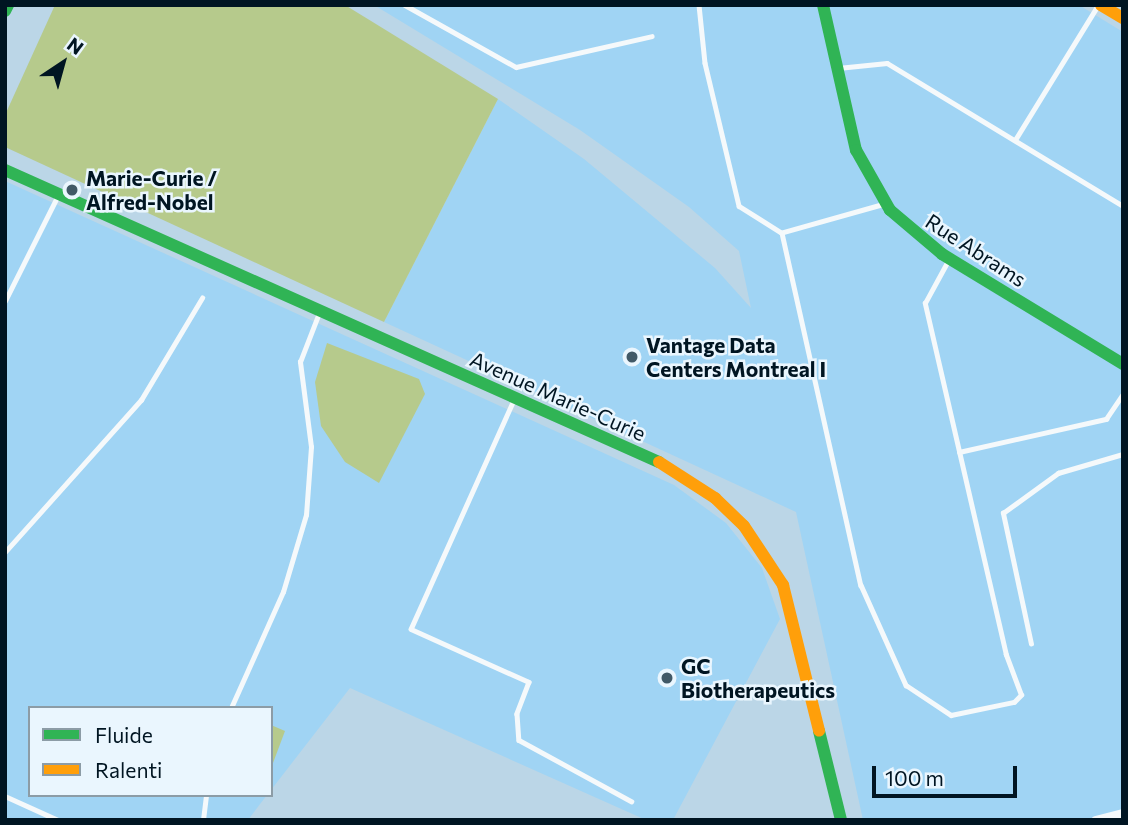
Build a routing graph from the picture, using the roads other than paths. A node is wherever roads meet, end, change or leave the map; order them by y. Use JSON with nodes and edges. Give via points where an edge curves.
{"nodes":[{"id":1,"x":8,"y":5,"type":"edge"},
{"id":2,"x":405,"y":5,"type":"edge"},
{"id":3,"x":699,"y":5,"type":"edge"},
{"id":4,"x":823,"y":5,"type":"edge"},
{"id":5,"x":1099,"y":5,"type":"edge"},
{"id":6,"x":5,"y":12,"type":"edge"},
{"id":7,"x":1123,"y":18,"type":"edge"},
{"id":8,"x":652,"y":36,"type":"dead end"},
{"id":9,"x":838,"y":68,"type":"junction"},
{"id":10,"x":1014,"y":140,"type":"junction"},
{"id":11,"x":5,"y":164,"type":"edge"},
{"id":12,"x":5,"y":170,"type":"edge"},
{"id":13,"x":59,"y":192,"type":"junction"},
{"id":14,"x":886,"y":204,"type":"junction"},
{"id":15,"x":1123,"y":206,"type":"edge"},
{"id":16,"x":782,"y":233,"type":"junction"},
{"id":17,"x":949,"y":258,"type":"junction"},
{"id":18,"x":202,"y":298,"type":"dead end"},
{"id":19,"x":5,"y":301,"type":"edge"},
{"id":20,"x":320,"y":309,"type":"junction"},
{"id":21,"x":1123,"y":364,"type":"edge"},
{"id":22,"x":1123,"y":394,"type":"edge"},
{"id":23,"x":515,"y":397,"type":"junction"},
{"id":24,"x":959,"y":452,"type":"junction"},
{"id":25,"x":1123,"y":454,"type":"edge"},
{"id":26,"x":5,"y":552,"type":"edge"},
{"id":27,"x":1031,"y":644,"type":"dead end"},
{"id":28,"x":232,"y":706,"type":"edge"},
{"id":29,"x":5,"y":796,"type":"edge"},
{"id":30,"x":206,"y":797,"type":"edge"},
{"id":31,"x":631,"y":801,"type":"dead end"},
{"id":32,"x":1123,"y":813,"type":"edge"},
{"id":33,"x":58,"y":820,"type":"edge"},
{"id":34,"x":203,"y":820,"type":"edge"},
{"id":35,"x":841,"y":820,"type":"edge"},
{"id":36,"x":1095,"y":820,"type":"edge"}],
"edges":[{"from":1,"to":6,"type":"street"},
{"from":2,"to":8,"type":"lane","via":[[516,67]]},
{"from":3,"to":16,"type":"lane","via":[[705,63],[739,206]]},
{"from":4,"to":9,"type":"street","name":"Rue Abrams"},
{"from":5,"to":7,"type":"street"},
{"from":5,"to":10,"type":"lane"},
{"from":9,"to":10,"type":"lane","via":[[881,60]]},
{"from":9,"to":14,"type":"street","name":"Rue Abrams","via":[[856,150]]},
{"from":10,"to":15,"type":"lane"},
{"from":11,"to":13,"type":"street","name":"Avenue Marie-Curie"},
{"from":12,"to":13,"type":"street","name":"Avenue Marie-Curie"},
{"from":13,"to":19,"type":"lane"},
{"from":13,"to":20,"type":"street","name":"Avenue Marie-Curie"},
{"from":14,"to":16,"type":"lane"},
{"from":14,"to":17,"type":"street","name":"Rue Abrams"},
{"from":16,"to":24,"type":"lane","via":[[861,585],[906,685],[951,715],[1014,702],[1021,695]]},
{"from":17,"to":21,"type":"street","name":"Rue Abrams"},
{"from":17,"to":24,"type":"lane","via":[[925,303]]},
{"from":18,"to":26,"type":"lane","via":[[141,400]]},
{"from":20,"to":23,"type":"street","name":"Avenue Marie-Curie"},
{"from":20,"to":28,"type":"lane","via":[[300,364],[311,447],[306,515],[283,592]]},
{"from":22,"to":24,"type":"lane","via":[[1106,419]]},
{"from":23,"to":31,"type":"lane","via":[[411,629],[529,682],[517,714],[519,740]]},
{"from":23,"to":35,"type":"street","name":"Avenue Marie-Curie","via":[[669,468],[744,526],[783,585],[797,624]]},
{"from":25,"to":27,"type":"lane","via":[[1058,473],[1003,513]]},
{"from":29,"to":33,"type":"lane"},
{"from":30,"to":34,"type":"lane"},
{"from":32,"to":36,"type":"street"}]}
